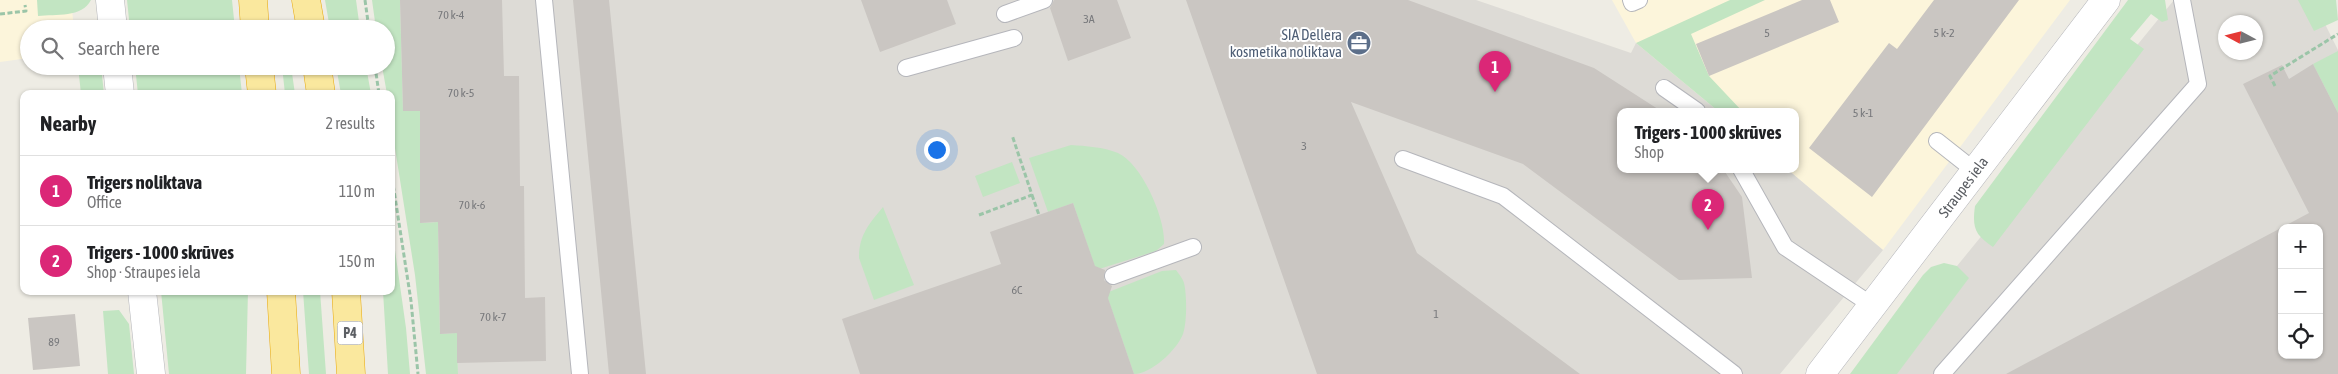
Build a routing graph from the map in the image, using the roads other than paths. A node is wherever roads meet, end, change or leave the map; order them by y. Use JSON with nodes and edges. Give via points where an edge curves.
{"nodes":[{"id":1,"x":110,"y":0,"type":"edge"},
{"id":2,"x":253,"y":0,"type":"edge"},
{"id":3,"x":306,"y":0,"type":"edge"},
{"id":4,"x":544,"y":0,"type":"edge"},
{"id":5,"x":1044,"y":0,"type":"edge"},
{"id":6,"x":1631,"y":0,"type":"edge"},
{"id":7,"x":1639,"y":0,"type":"edge"},
{"id":8,"x":2106,"y":0,"type":"edge"},
{"id":9,"x":2182,"y":0,"type":"edge"},
{"id":10,"x":1005,"y":14,"type":"dead end"},
{"id":11,"x":112,"y":20,"type":"edge"},
{"id":12,"x":254,"y":20,"type":"edge"},
{"id":13,"x":309,"y":20,"type":"edge"},
{"id":14,"x":1014,"y":38,"type":"dead end"},
{"id":15,"x":906,"y":68,"type":"dead end"},
{"id":16,"x":118,"y":75,"type":"edge"},
{"id":17,"x":260,"y":75,"type":"edge"},
{"id":18,"x":318,"y":75,"type":"edge"},
{"id":19,"x":1664,"y":88,"type":"dead end"},
{"id":20,"x":120,"y":90,"type":"edge"},
{"id":21,"x":262,"y":90,"type":"edge"},
{"id":22,"x":320,"y":90,"type":"edge"},
{"id":23,"x":1693,"y":108,"type":"edge"},
{"id":24,"x":1937,"y":141,"type":"dead end"},
{"id":25,"x":1403,"y":159,"type":"dead end"},
{"id":26,"x":1975,"y":171,"type":"junction"},
{"id":27,"x":1742,"y":173,"type":"edge"},
{"id":28,"x":1192,"y":247,"type":"dead end"},
{"id":29,"x":1114,"y":276,"type":"dead end"},
{"id":30,"x":142,"y":295,"type":"edge"},
{"id":31,"x":280,"y":295,"type":"edge"},
{"id":32,"x":346,"y":295,"type":"edge"},
{"id":33,"x":1872,"y":306,"type":"junction"},
{"id":34,"x":151,"y":374,"type":"edge"},
{"id":35,"x":286,"y":374,"type":"edge"},
{"id":36,"x":351,"y":374,"type":"edge"},
{"id":37,"x":580,"y":374,"type":"edge"},
{"id":38,"x":1734,"y":374,"type":"edge"},
{"id":39,"x":1820,"y":374,"type":"edge"},
{"id":40,"x":1942,"y":374,"type":"edge"}],
"edges":[{"from":1,"to":11,"type":"street"},
{"from":2,"to":12,"type":"highway"},
{"from":3,"to":13,"type":"highway"},
{"from":4,"to":37,"type":"lane"},
{"from":5,"to":10,"type":"lane"},
{"from":6,"to":7,"type":"lane","via":[[1632,3]]},
{"from":8,"to":26,"type":"street","name":"Straupes iela"},
{"from":9,"to":40,"type":"lane","via":[[2198,84]]},
{"from":14,"to":15,"type":"lane"},
{"from":16,"to":20,"type":"street"},
{"from":17,"to":21,"type":"highway"},
{"from":18,"to":22,"type":"highway"},
{"from":19,"to":23,"type":"lane"},
{"from":24,"to":26,"type":"lane"},
{"from":25,"to":38,"type":"lane","via":[[1503,196]]},
{"from":26,"to":33,"type":"street","name":"Straupes iela"},
{"from":27,"to":33,"type":"lane","via":[[1785,247]]},
{"from":28,"to":29,"type":"lane"},
{"from":30,"to":34,"type":"street"},
{"from":31,"to":35,"type":"highway"},
{"from":32,"to":36,"type":"highway","number":"P4"},
{"from":33,"to":39,"type":"street","name":"Straupes iela"}]}
